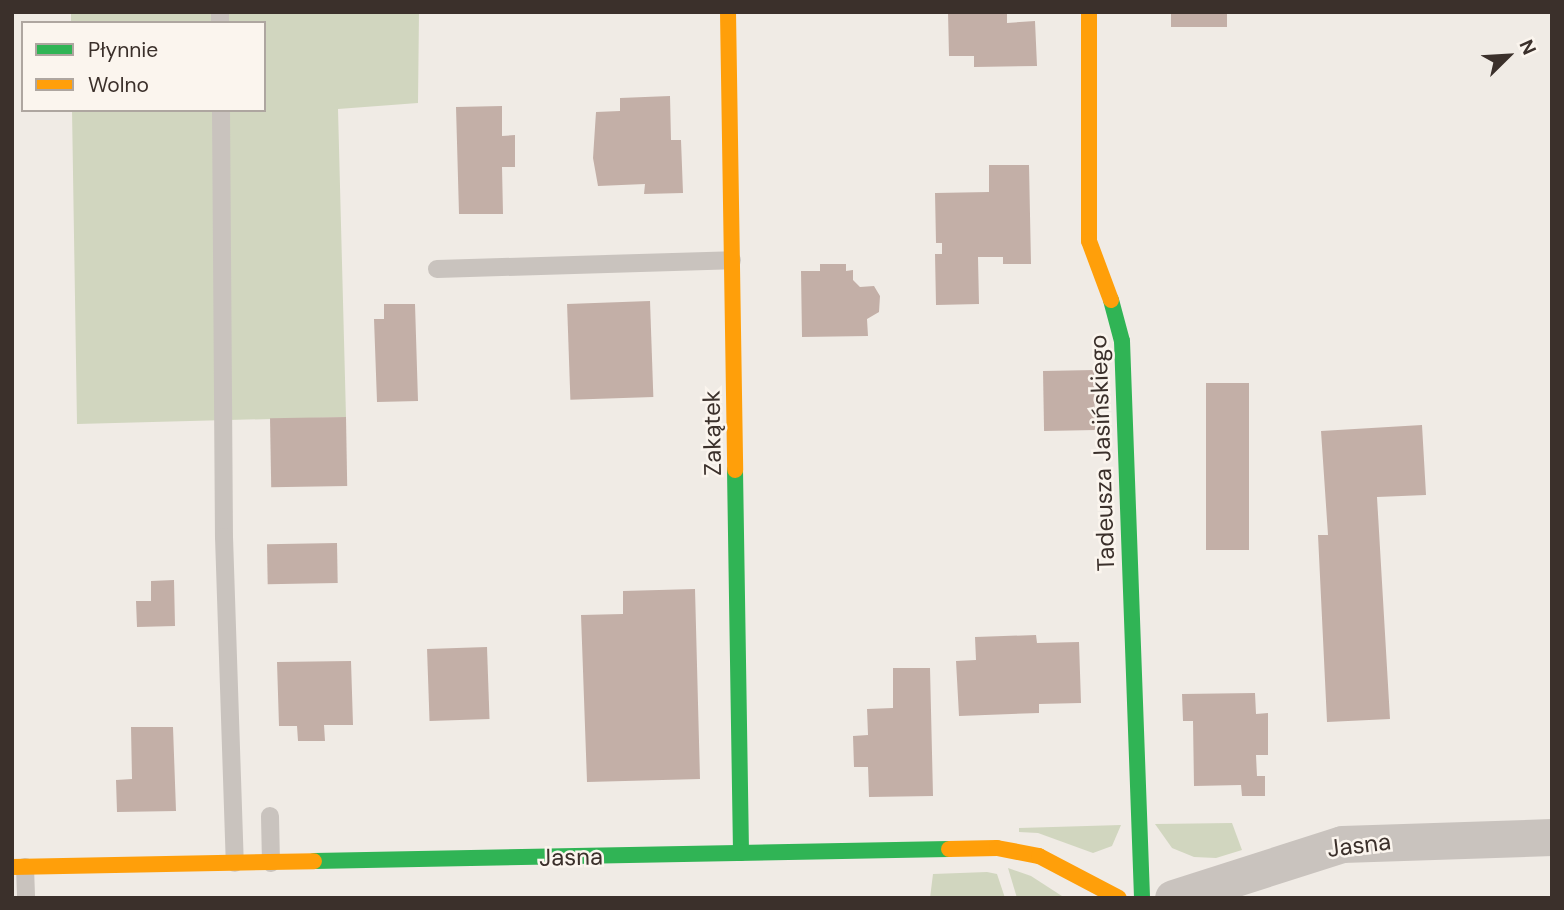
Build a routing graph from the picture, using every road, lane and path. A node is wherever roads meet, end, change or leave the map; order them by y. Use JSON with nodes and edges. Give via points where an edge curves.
{"nodes":[{"id":1,"x":729,"y":12,"type":"edge"},
{"id":2,"x":1089,"y":12,"type":"edge"},
{"id":3,"x":221,"y":112,"type":"edge"},
{"id":4,"x":732,"y":261,"type":"junction"},
{"id":5,"x":437,"y":269,"type":"dead end"},
{"id":6,"x":270,"y":816,"type":"dead end"},
{"id":7,"x":1552,"y":837,"type":"edge"},
{"id":8,"x":741,"y":853,"type":"junction"},
{"id":9,"x":235,"y":863,"type":"junction"},
{"id":10,"x":271,"y":863,"type":"junction"},
{"id":11,"x":19,"y":867,"type":"edge"},
{"id":12,"x":26,"y":898,"type":"edge"},
{"id":13,"x":1119,"y":898,"type":"edge"},
{"id":14,"x":1142,"y":898,"type":"edge"},
{"id":15,"x":1173,"y":898,"type":"edge"}],
"edges":[{"from":1,"to":4,"type":"street","name":"Zakątek"},
{"from":2,"to":14,"type":"street","name":"Tadeusza Jasińskiego","via":[[1089,241],[1115,308],[1122,341]]},
{"from":3,"to":9,"type":"lane","via":[[224,537]]},
{"from":4,"to":5,"type":"lane"},
{"from":4,"to":8,"type":"street","name":"Zakątek"},
{"from":6,"to":10,"type":"lane"},
{"from":7,"to":15,"type":"street","name":"Jasna","via":[[1342,845],[1284,859]]},
{"from":8,"to":10,"type":"street","name":"Jasna"},
{"from":8,"to":13,"type":"street","name":"Jasna","via":[[1014,850],[1039,856]]},
{"from":9,"to":10,"type":"street","name":"Jasna"},
{"from":9,"to":11,"type":"street","name":"Jasna"},
{"from":11,"to":12,"type":"lane"}]}
